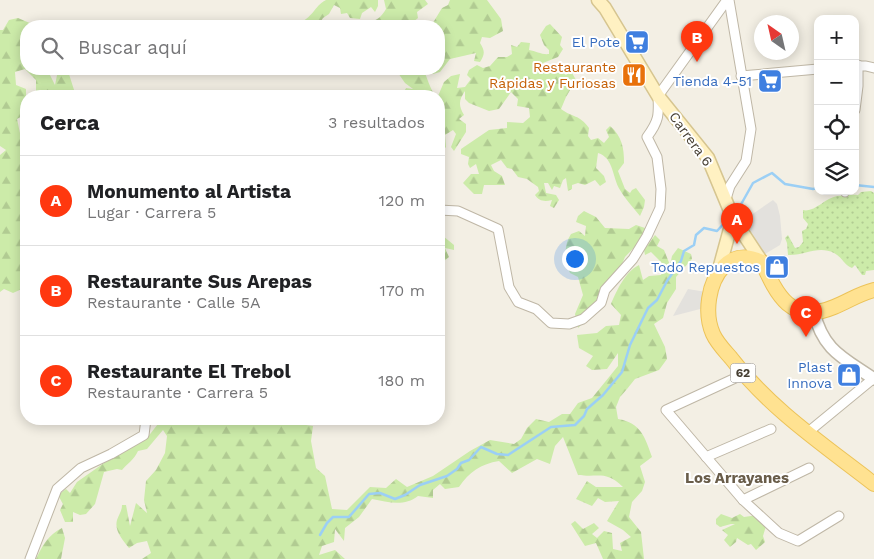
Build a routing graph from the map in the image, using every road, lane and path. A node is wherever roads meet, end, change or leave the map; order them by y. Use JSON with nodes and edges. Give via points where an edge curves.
{"nodes":[{"id":1,"x":598,"y":0,"type":"edge"},
{"id":2,"x":728,"y":0,"type":"edge"},
{"id":3,"x":859,"y":66,"type":"edge"},
{"id":4,"x":874,"y":68,"type":"edge"},
{"id":5,"x":814,"y":69,"type":"edge"},
{"id":6,"x":741,"y":76,"type":"junction"},
{"id":7,"x":658,"y":96,"type":"junction"},
{"id":8,"x":726,"y":201,"type":"junction"},
{"id":9,"x":445,"y":210,"type":"edge"},
{"id":10,"x":733,"y":218,"type":"junction"},
{"id":11,"x":762,"y":262,"type":"junction"},
{"id":12,"x":718,"y":273,"type":"junction"},
{"id":13,"x":874,"y":290,"type":"edge"},
{"id":14,"x":814,"y":312,"type":"junction"},
{"id":15,"x":744,"y":374,"type":"junction"},
{"id":16,"x":874,"y":378,"type":"edge"},
{"id":17,"x":145,"y":425,"type":"edge"},
{"id":18,"x":771,"y":429,"type":"dead end"},
{"id":19,"x":807,"y":432,"type":"junction"},
{"id":20,"x":706,"y":457,"type":"junction"},
{"id":21,"x":809,"y":468,"type":"dead end"},
{"id":22,"x":874,"y":484,"type":"edge"},
{"id":23,"x":743,"y":500,"type":"junction"},
{"id":24,"x":839,"y":516,"type":"dead end"},
{"id":25,"x":30,"y":559,"type":"edge"}],
"edges":[{"from":1,"to":7,"type":"main road","name":"Carrera 6"},
{"from":2,"to":6,"type":"street"},
{"from":2,"to":7,"type":"street"},
{"from":3,"to":4,"type":"street"},
{"from":5,"to":6,"type":"street"},
{"from":6,"to":8,"type":"street","via":[[751,129],[746,161],[727,190]]},
{"from":7,"to":8,"type":"main road","name":"Carrera 6","via":[[708,158]]},
{"from":7,"to":9,"type":"street","via":[[659,115],[647,137],[657,157],[660,208],[633,259],[606,290],[601,303],[583,319],[569,324],[551,323],[536,309],[518,302],[509,287],[498,229],[458,211]]},
{"from":8,"to":10,"type":"main road","name":"Carrera 6"},
{"from":10,"to":11,"type":"main road","name":"Carrera 6"},
{"from":10,"to":12,"type":"main road"},
{"from":11,"to":12,"type":"main road","via":[[750,257],[736,258]]},
{"from":11,"to":14,"type":"main road","via":[[780,298],[796,308]]},
{"from":12,"to":15,"type":"main road","number":"62","via":[[709,303],[711,327]]},
{"from":13,"to":14,"type":"main road"},
{"from":14,"to":16,"type":"street","via":[[818,327],[835,353]]},
{"from":15,"to":19,"type":"main road","number":"62"},
{"from":15,"to":20,"type":"street","via":[[666,410]]},
{"from":16,"to":19,"type":"street"},
{"from":17,"to":25,"type":"street","via":[[144,435],[81,468],[57,489]]},
{"from":18,"to":20,"type":"street"},
{"from":19,"to":22,"type":"main road","number":"62"},
{"from":20,"to":23,"type":"street"},
{"from":21,"to":23,"type":"street"},
{"from":23,"to":24,"type":"street","via":[[779,533],[798,541]]}]}
